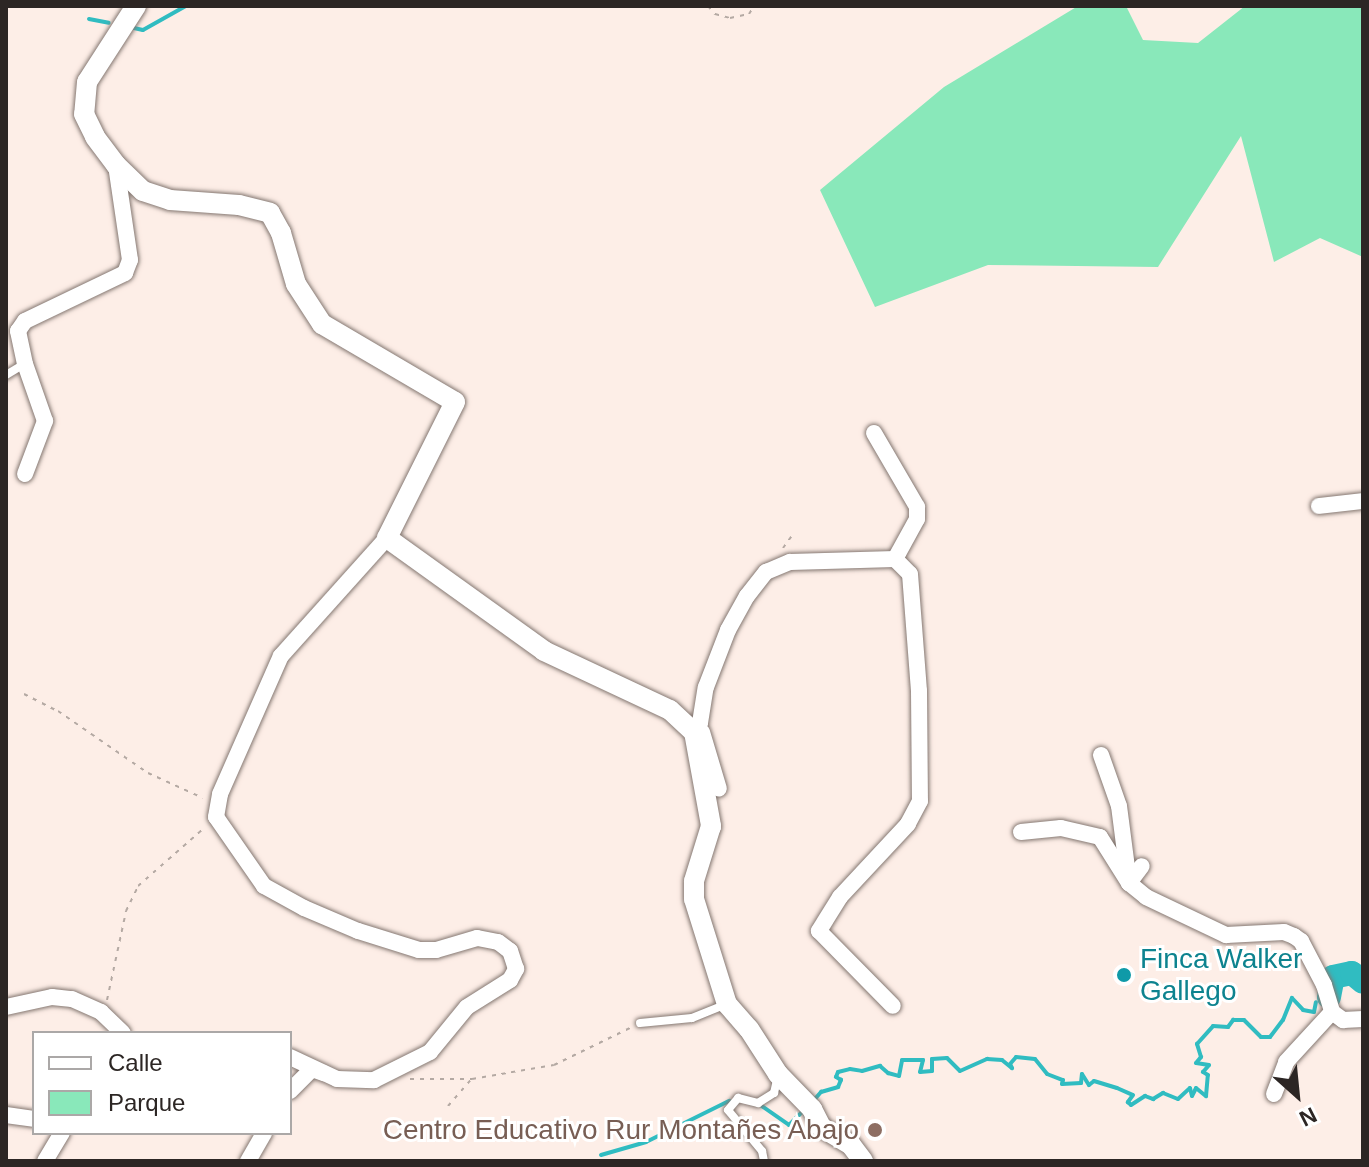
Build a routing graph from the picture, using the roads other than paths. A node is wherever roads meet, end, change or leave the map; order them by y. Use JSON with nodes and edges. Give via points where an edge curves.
{"nodes":[{"id":1,"x":136,"y":6,"type":"edge"},
{"id":2,"x":116,"y":165,"type":"junction"},
{"id":3,"x":25,"y":364,"type":"junction"},
{"id":4,"x":6,"y":375,"type":"edge"},
{"id":5,"x":874,"y":433,"type":"dead end"},
{"id":6,"x":25,"y":474,"type":"dead end"},
{"id":7,"x":1363,"y":501,"type":"edge"},
{"id":8,"x":1319,"y":506,"type":"dead end"},
{"id":9,"x":387,"y":538,"type":"junction"},
{"id":10,"x":895,"y":559,"type":"junction"},
{"id":11,"x":697,"y":727,"type":"junction"},
{"id":12,"x":1101,"y":755,"type":"dead end"},
{"id":13,"x":719,"y":789,"type":"dead end"},
{"id":14,"x":1021,"y":832,"type":"dead end"},
{"id":15,"x":1142,"y":866,"type":"dead end"},
{"id":16,"x":1129,"y":883,"type":"junction"},
{"id":17,"x":727,"y":1004,"type":"junction"},
{"id":18,"x":893,"y":1006,"type":"dead end"},
{"id":19,"x":6,"y":1007,"type":"edge"},
{"id":20,"x":1332,"y":1012,"type":"junction"},
{"id":21,"x":1363,"y":1019,"type":"edge"},
{"id":22,"x":640,"y":1023,"type":"road end"},
{"id":23,"x":121,"y":1031,"type":"edge"},
{"id":24,"x":292,"y":1058,"type":"edge"},
{"id":25,"x":326,"y":1074,"type":"junction"},
{"id":26,"x":778,"y":1074,"type":"junction"},
{"id":27,"x":292,"y":1089,"type":"edge"},
{"id":28,"x":1274,"y":1094,"type":"dead end"},
{"id":29,"x":6,"y":1115,"type":"edge"},
{"id":30,"x":32,"y":1119,"type":"edge"},
{"id":31,"x":61,"y":1135,"type":"edge"},
{"id":32,"x":263,"y":1135,"type":"edge"},
{"id":33,"x":851,"y":1149,"type":"edge"},
{"id":34,"x":45,"y":1161,"type":"edge"},
{"id":35,"x":248,"y":1161,"type":"edge"},
{"id":36,"x":764,"y":1161,"type":"edge"}],
"edges":[{"from":1,"to":2,"type":"street","via":[[87,82],[84,97],[84,114]]},
{"from":2,"to":3,"type":"street","via":[[130,260],[125,273],[25,321],[18,331]]},
{"from":2,"to":9,"type":"street","via":[[143,191],[170,200],[270,213],[296,284],[322,324],[455,402]]},
{"from":3,"to":4,"type":"lane"},
{"from":3,"to":6,"type":"street","via":[[45,421]]},
{"from":5,"to":10,"type":"street","via":[[917,507],[917,519]]},
{"from":7,"to":8,"type":"street"},
{"from":9,"to":11,"type":"street","via":[[544,651]]},
{"from":9,"to":25,"type":"street","via":[[281,656],[217,811],[264,886],[304,908],[419,950],[477,938],[498,942],[513,957],[516,969],[510,980],[467,1007],[425,1057],[374,1080]]},
{"from":10,"to":11,"type":"street","via":[[790,562],[766,572],[728,630]]},
{"from":10,"to":18,"type":"street","via":[[910,574],[914,589],[920,801],[908,824],[840,897],[819,931]]},
{"from":11,"to":13,"type":"street"},
{"from":11,"to":17,"type":"street","via":[[711,826],[694,881],[694,899]]},
{"from":12,"to":16,"type":"street","via":[[1119,806]]},
{"from":14,"to":16,"type":"street","via":[[1061,828],[1100,837]]},
{"from":15,"to":16,"type":"street"},
{"from":16,"to":20,"type":"street","via":[[1146,897],[1226,935],[1294,936],[1324,985]]},
{"from":17,"to":22,"type":"lane","via":[[692,1018]]},
{"from":17,"to":26,"type":"street"},
{"from":19,"to":23,"type":"street","via":[[52,997],[72,999],[101,1012]]},
{"from":20,"to":21,"type":"street","via":[[1343,1020]]},
{"from":20,"to":28,"type":"street","via":[[1286,1062]]},
{"from":24,"to":25,"type":"street"},
{"from":25,"to":27,"type":"street","via":[[312,1069]]},
{"from":26,"to":33,"type":"street","via":[[821,1127]]},
{"from":26,"to":36,"type":"lane","via":[[774,1093],[758,1103],[738,1098],[728,1110],[762,1151]]},
{"from":29,"to":30,"type":"street"},
{"from":31,"to":34,"type":"street"},
{"from":32,"to":35,"type":"street"}]}
